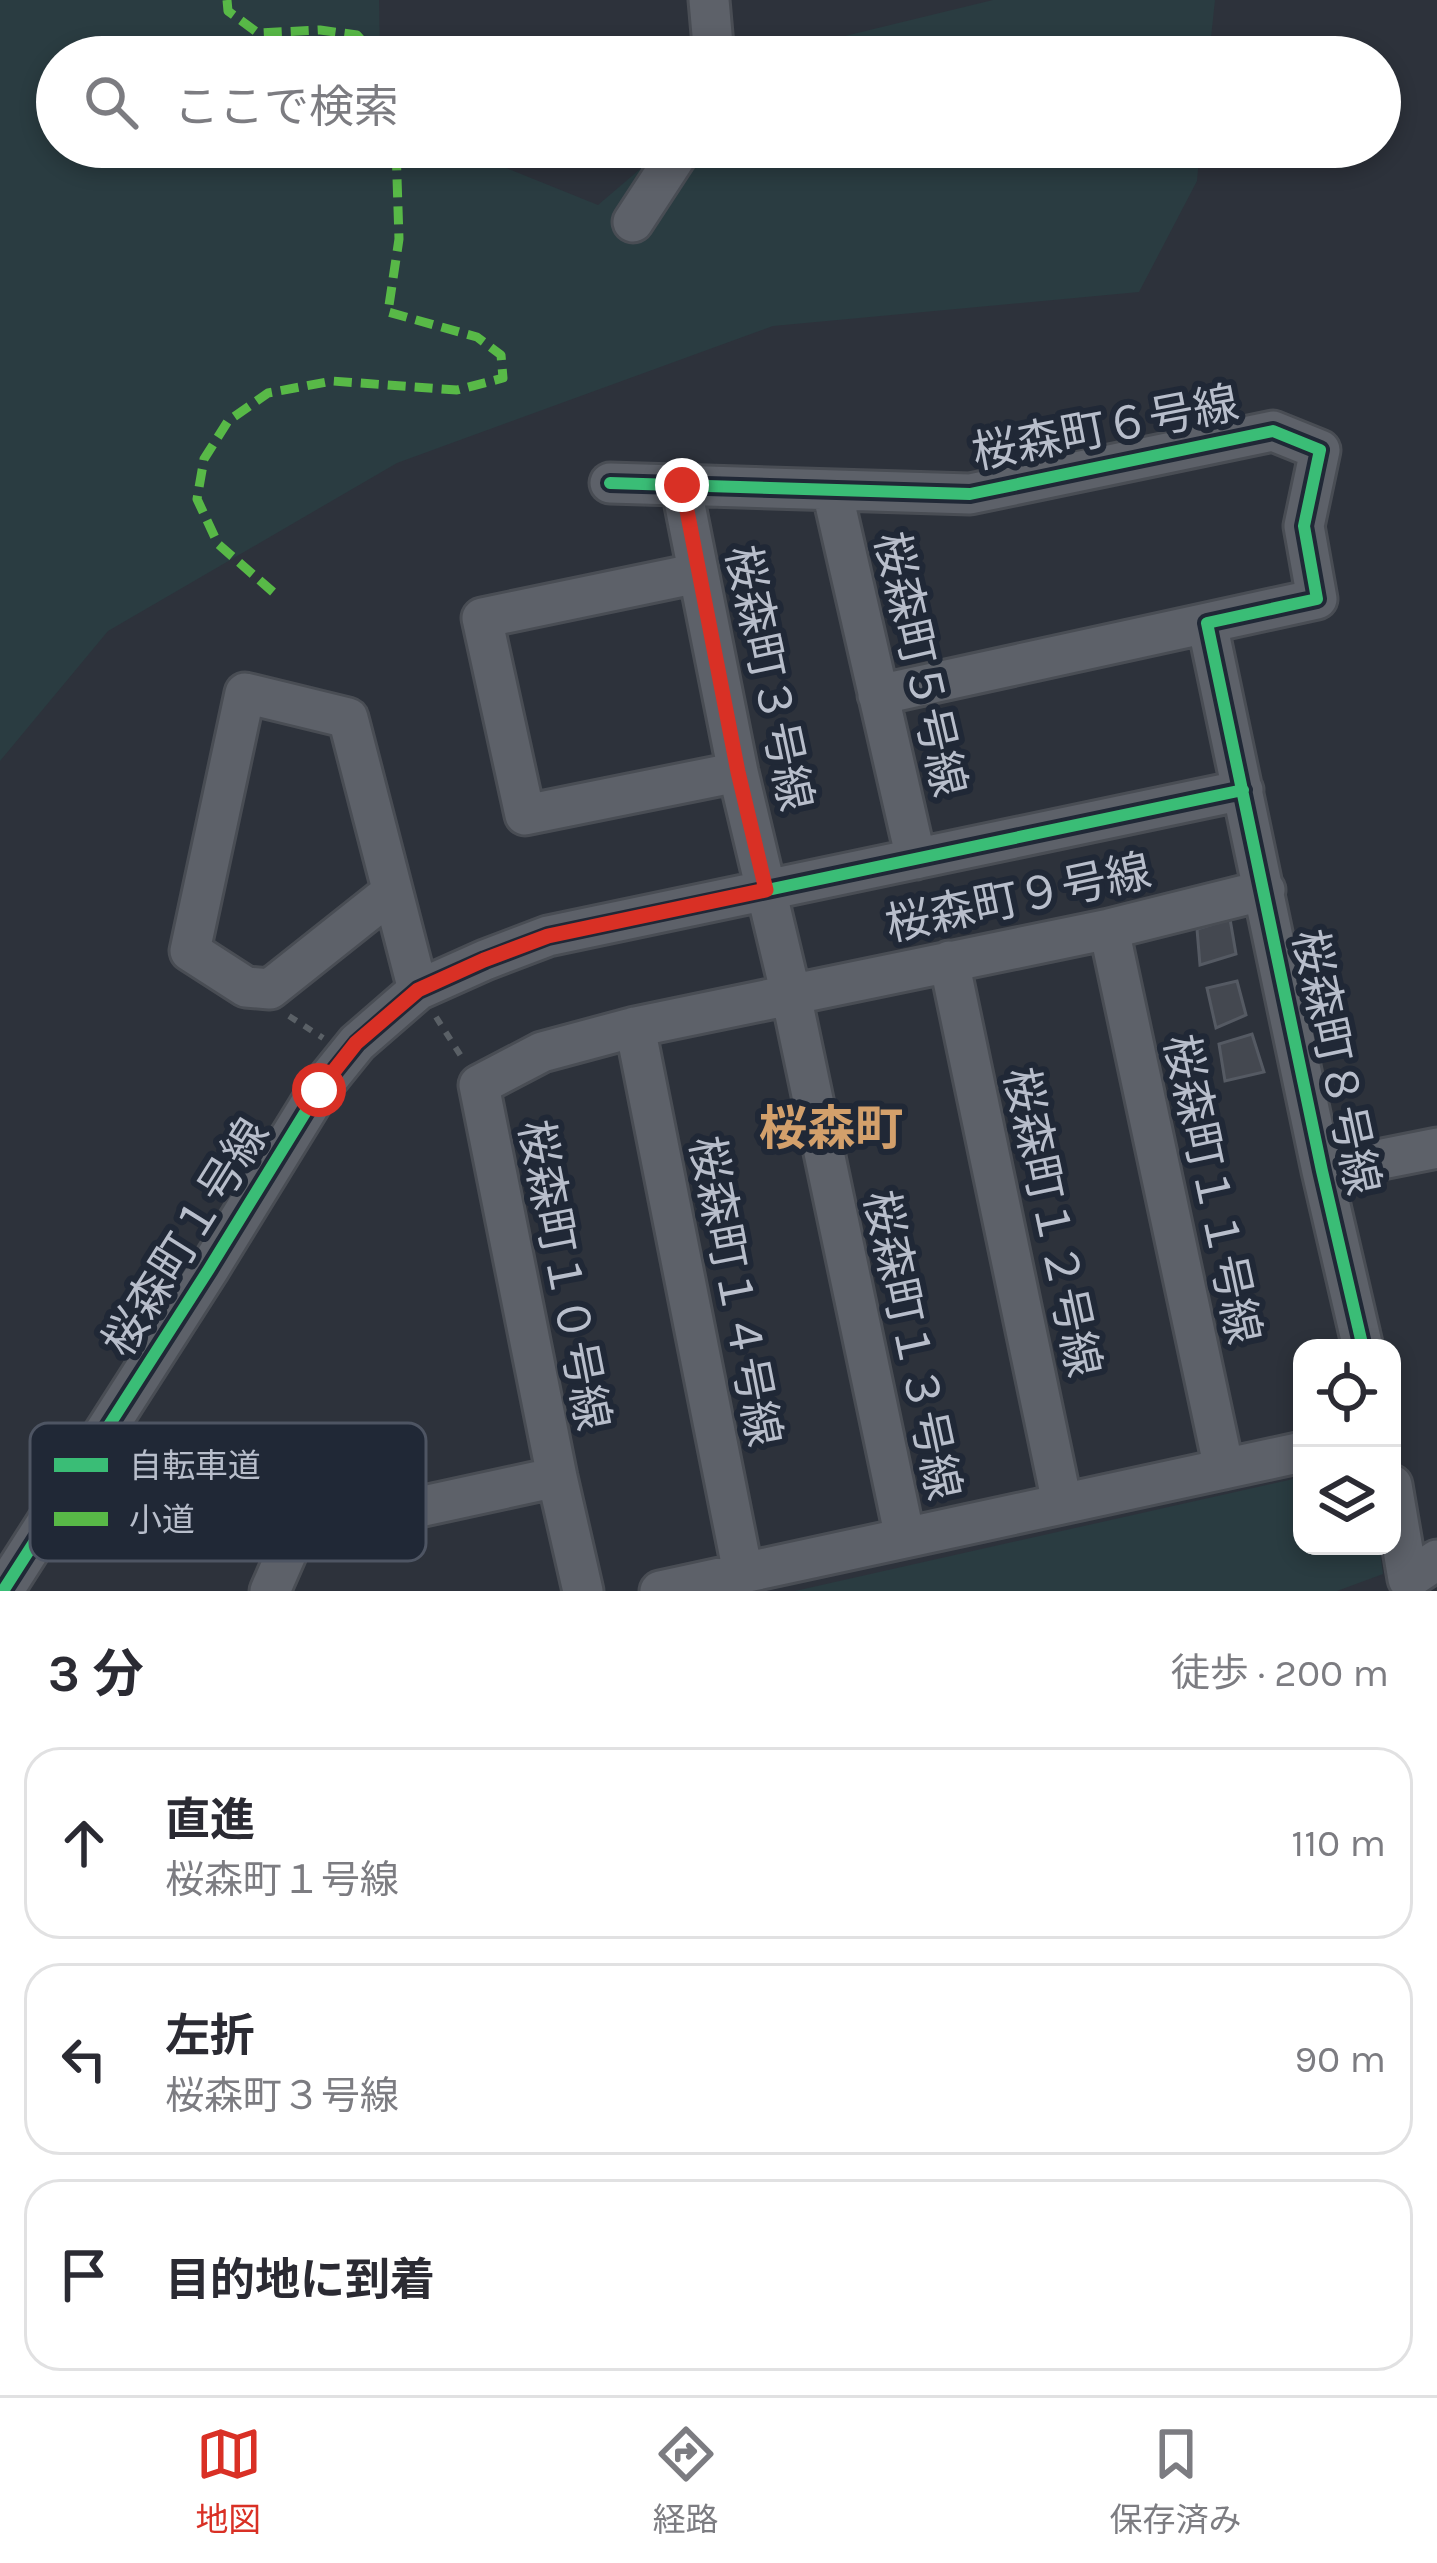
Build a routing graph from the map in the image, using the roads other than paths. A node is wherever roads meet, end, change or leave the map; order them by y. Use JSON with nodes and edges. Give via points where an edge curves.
{"nodes":[{"id":1,"x":709,"y":0,"type":"edge"},
{"id":2,"x":712,"y":36,"type":"edge"},
{"id":3,"x":668,"y":168,"type":"edge"},
{"id":4,"x":633,"y":222,"type":"dead end"},
{"id":5,"x":610,"y":483,"type":"dead end"},
{"id":6,"x":682,"y":485,"type":"junction"},
{"id":7,"x":832,"y":491,"type":"junction"},
{"id":8,"x":698,"y":573,"type":"junction"},
{"id":9,"x":1208,"y":622,"type":"junction"},
{"id":10,"x":878,"y":695,"type":"junction"},
{"id":11,"x":738,"y":772,"type":"junction"},
{"id":12,"x":1243,"y":790,"type":"junction"},
{"id":13,"x":916,"y":859,"type":"junction"},
{"id":14,"x":766,"y":890,"type":"junction"},
{"id":15,"x":1265,"y":890,"type":"junction"},
{"id":16,"x":392,"y":892,"type":"junction"},
{"id":17,"x":1108,"y":929,"type":"junction"},
{"id":18,"x":950,"y":961,"type":"junction"},
{"id":19,"x":418,"y":990,"type":"junction"},
{"id":20,"x":791,"y":995,"type":"junction"},
{"id":21,"x":635,"y":1027,"type":"junction"},
{"id":22,"x":1437,"y":1148,"type":"edge"},
{"id":23,"x":1322,"y":1171,"type":"junction"},
{"id":24,"x":1361,"y":1339,"type":"edge"},
{"id":25,"x":110,"y":1423,"type":"edge"},
{"id":26,"x":1293,"y":1454,"type":"edge"},
{"id":27,"x":1224,"y":1469,"type":"junction"},
{"id":28,"x":557,"y":1477,"type":"junction"},
{"id":29,"x":1062,"y":1503,"type":"junction"},
{"id":30,"x":426,"y":1506,"type":"edge"},
{"id":31,"x":1401,"y":1518,"type":"edge"},
{"id":32,"x":904,"y":1538,"type":"junction"},
{"id":33,"x":30,"y":1549,"type":"edge"},
{"id":34,"x":284,"y":1561,"type":"edge"},
{"id":35,"x":742,"y":1574,"type":"junction"},
{"id":36,"x":1417,"y":1577,"type":"edge"},
{"id":37,"x":3,"y":1591,"type":"edge"},
{"id":38,"x":270,"y":1591,"type":"edge"},
{"id":39,"x":584,"y":1591,"type":"edge"},
{"id":40,"x":660,"y":1591,"type":"edge"}],
"edges":[{"from":1,"to":2,"type":"street"},
{"from":3,"to":4,"type":"street"},
{"from":5,"to":6,"type":"street","name":"桜森町６号線"},
{"from":6,"to":7,"type":"street","name":"桜森町６号線"},
{"from":6,"to":8,"type":"street","name":"桜森町３号線"},
{"from":7,"to":9,"type":"street","name":"桜森町６号線","via":[[970,494],[1273,431],[1320,450],[1304,526],[1317,599]]},
{"from":7,"to":10,"type":"street","name":"桜森町５号線"},
{"from":8,"to":11,"type":"street","name":"桜森町３号線"},
{"from":8,"to":11,"type":"street","via":[[482,618],[525,815]]},
{"from":9,"to":10,"type":"street"},
{"from":9,"to":12,"type":"street"},
{"from":10,"to":13,"type":"street","name":"桜森町５号線"},
{"from":11,"to":14,"type":"street","name":"桜森町３号線"},
{"from":12,"to":13,"type":"street","name":"桜森町１号線"},
{"from":12,"to":15,"type":"street","name":"桜森町８号線"},
{"from":13,"to":14,"type":"street","name":"桜森町１号線"},
{"from":14,"to":19,"type":"street","name":"桜森町１号線","via":[[548,936]]},
{"from":14,"to":20,"type":"street","name":"桜森町１３号線"},
{"from":15,"to":17,"type":"street","name":"桜森町９号線"},
{"from":15,"to":23,"type":"street","name":"桜森町８号線"},
{"from":16,"to":16,"type":"street","via":[[348,718],[245,693],[190,951],[246,987],[269,989]]},
{"from":16,"to":19,"type":"street"},
{"from":17,"to":18,"type":"street","name":"桜森町９号線"},
{"from":17,"to":27,"type":"street","name":"桜森町１１号線"},
{"from":18,"to":20,"type":"street","name":"桜森町９号線"},
{"from":18,"to":29,"type":"street","name":"桜森町１２号線"},
{"from":19,"to":25,"type":"street","name":"桜森町１号線","via":[[356,1043],[319,1090]]},
{"from":20,"to":21,"type":"street","name":"桜森町１０号線"},
{"from":20,"to":32,"type":"street","name":"桜森町１３号線"},
{"from":21,"to":28,"type":"street","name":"桜森町１０号線","via":[[542,1052],[479,1085]]},
{"from":21,"to":35,"type":"street","name":"桜森町１４号線"},
{"from":22,"to":23,"type":"street","name":"桜森町８号線"},
{"from":23,"to":24,"type":"street","name":"桜森町８号線"},
{"from":26,"to":27,"type":"street"},
{"from":27,"to":29,"type":"street"},
{"from":28,"to":30,"type":"street"},
{"from":28,"to":39,"type":"street","name":"桜森町１０号線"},
{"from":29,"to":32,"type":"street"},
{"from":31,"to":36,"type":"street"},
{"from":32,"to":35,"type":"street"},
{"from":33,"to":37,"type":"street","name":"桜森町１号線"},
{"from":34,"to":38,"type":"street"},
{"from":35,"to":40,"type":"street"}]}
